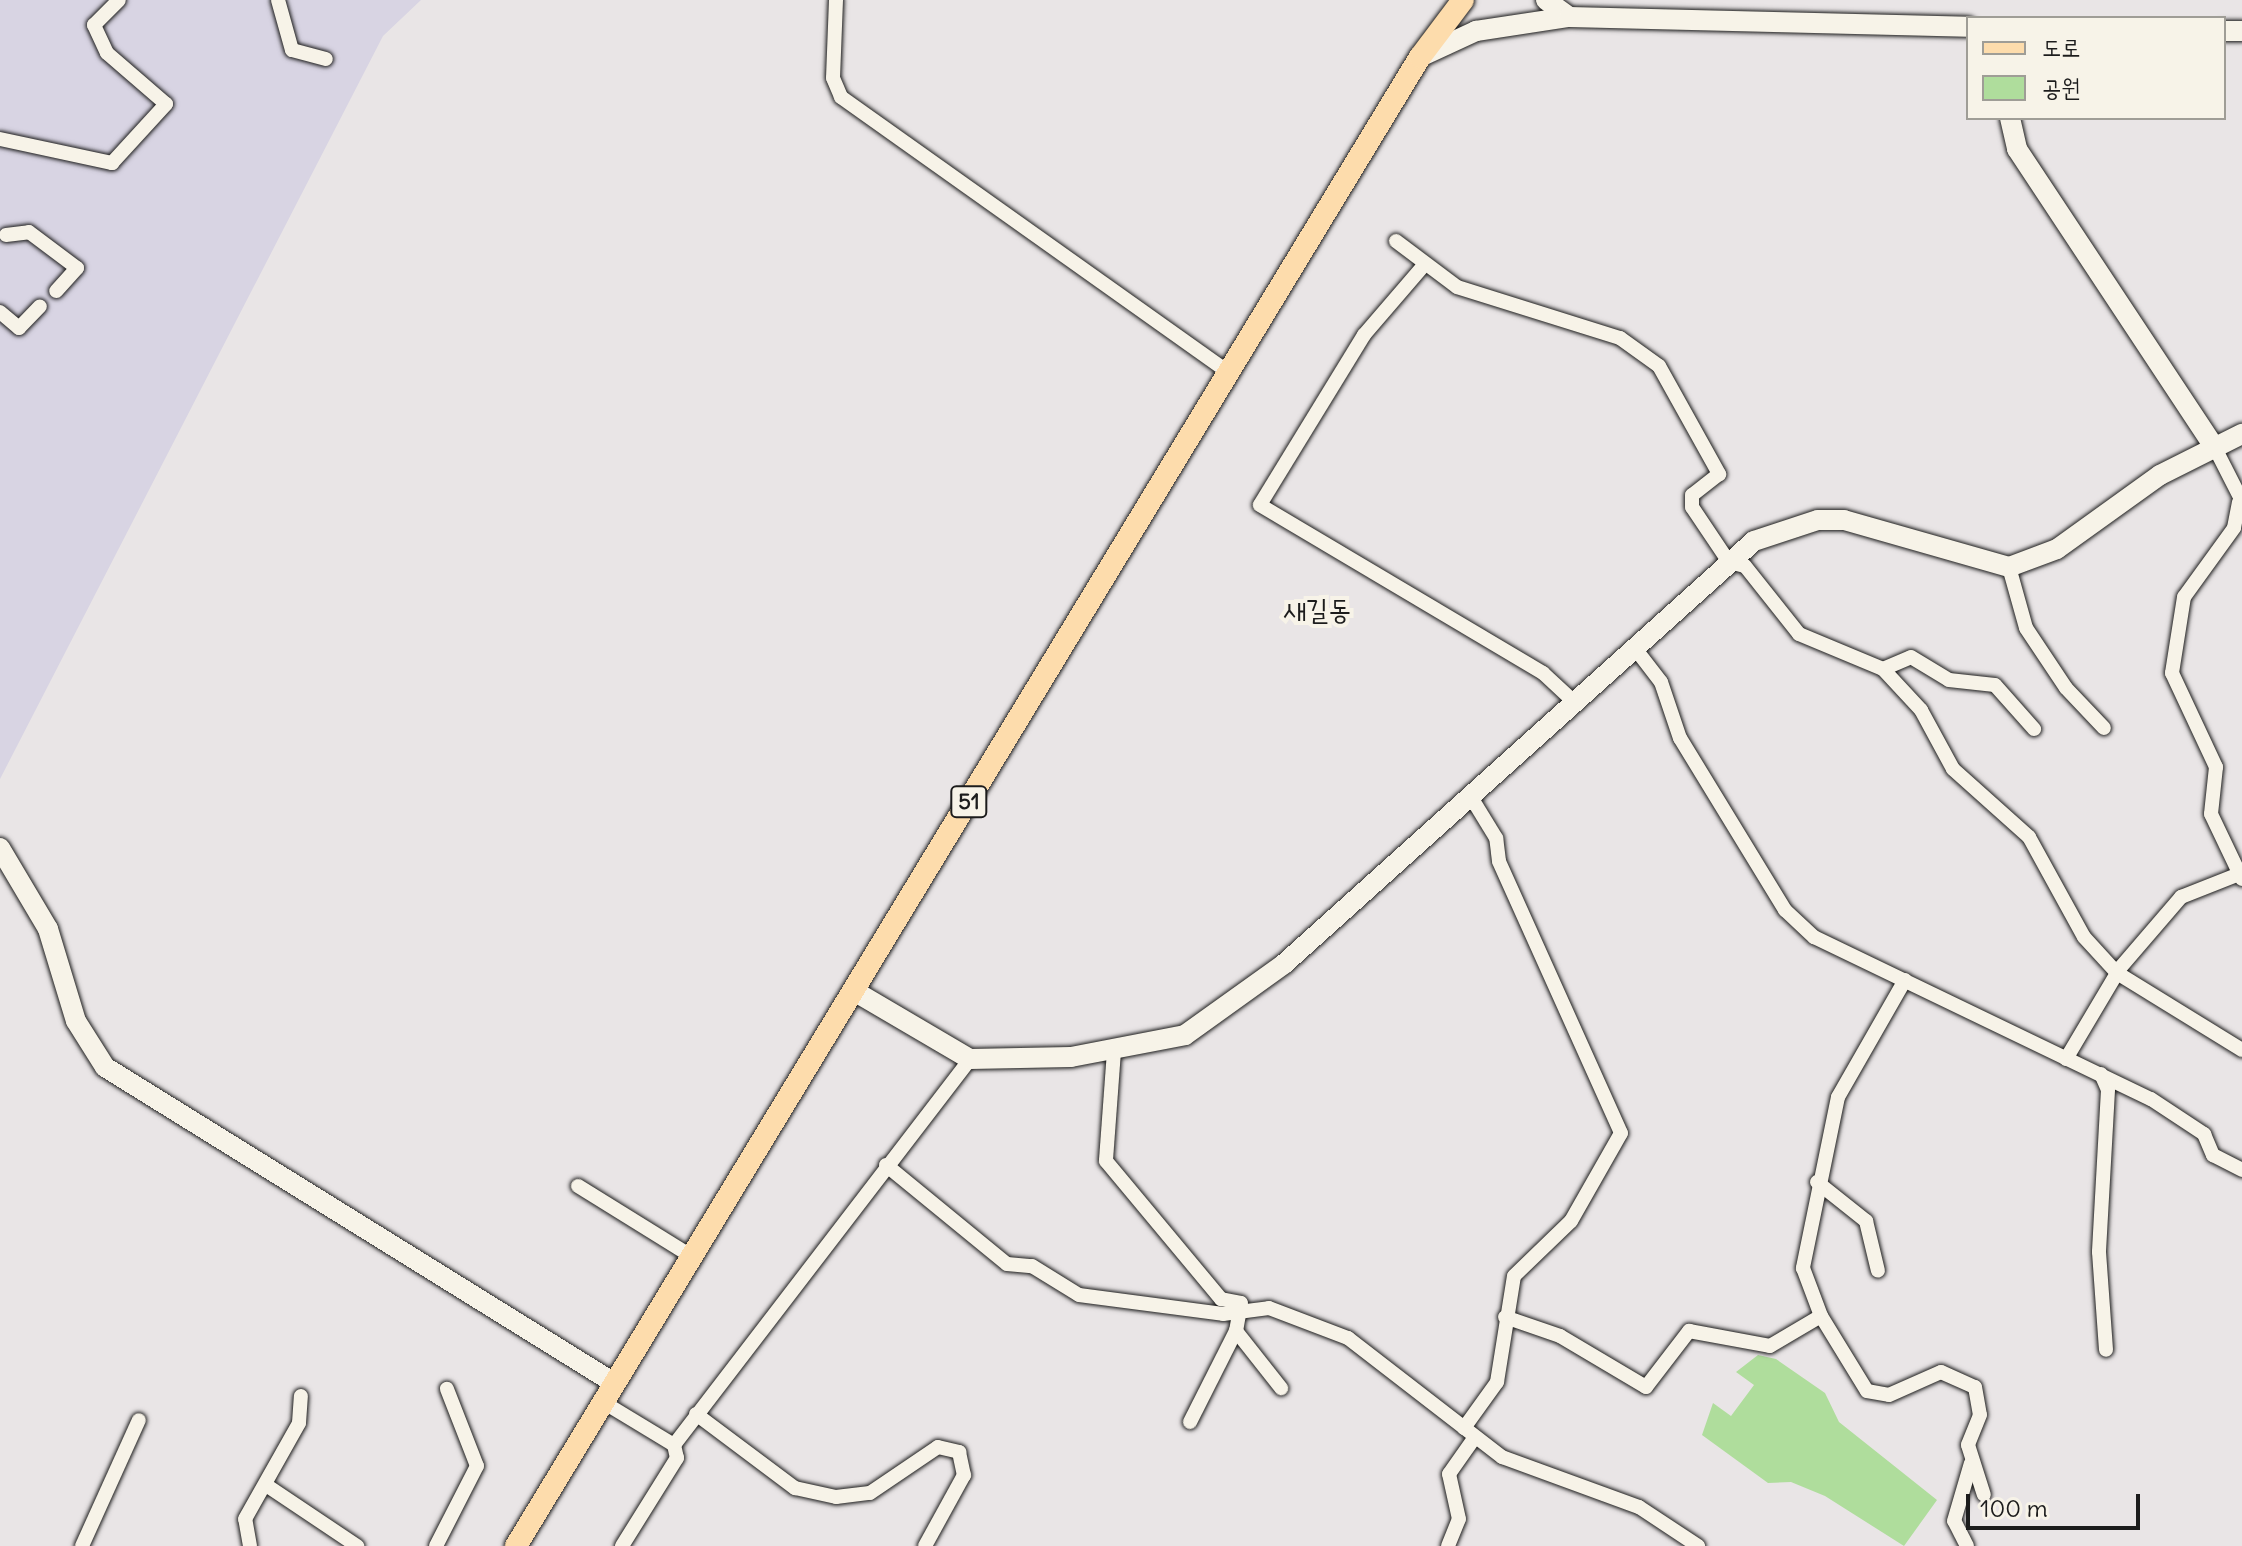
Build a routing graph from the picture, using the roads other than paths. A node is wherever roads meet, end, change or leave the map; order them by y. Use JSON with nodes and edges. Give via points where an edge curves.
{"nodes":[{"id":1,"x":119,"y":0,"type":"edge"},
{"id":2,"x":278,"y":0,"type":"edge"},
{"id":3,"x":836,"y":0,"type":"edge"},
{"id":4,"x":1546,"y":0,"type":"edge"},
{"id":5,"x":1458,"y":2,"type":"edge"},
{"id":6,"x":1569,"y":17,"type":"junction"},
{"id":7,"x":1966,"y":27,"type":"edge"},
{"id":8,"x":1420,"y":57,"type":"junction"},
{"id":9,"x":326,"y":59,"type":"dead end"},
{"id":10,"x":2010,"y":120,"type":"edge"},
{"id":11,"x":0,"y":139,"type":"edge"},
{"id":12,"x":2,"y":235,"type":"edge"},
{"id":13,"x":1396,"y":241,"type":"dead end"},
{"id":14,"x":1425,"y":264,"type":"junction"},
{"id":15,"x":56,"y":291,"type":"dead end"},
{"id":16,"x":40,"y":306,"type":"dead end"},
{"id":17,"x":0,"y":312,"type":"edge"},
{"id":18,"x":1229,"y":373,"type":"junction"},
{"id":19,"x":2242,"y":434,"type":"edge"},
{"id":20,"x":2215,"y":448,"type":"junction"},
{"id":21,"x":2240,"y":502,"type":"edge"},
{"id":22,"x":1729,"y":562,"type":"junction"},
{"id":23,"x":2009,"y":567,"type":"junction"},
{"id":24,"x":1634,"y":647,"type":"junction"},
{"id":25,"x":1883,"y":669,"type":"junction"},
{"id":26,"x":1573,"y":701,"type":"junction"},
{"id":27,"x":2104,"y":728,"type":"dead end"},
{"id":28,"x":2034,"y":729,"type":"dead end"},
{"id":29,"x":1471,"y":797,"type":"junction"},
{"id":30,"x":0,"y":848,"type":"edge"},
{"id":31,"x":2240,"y":876,"type":"edge"},
{"id":32,"x":2119,"y":970,"type":"junction"},
{"id":33,"x":1905,"y":980,"type":"junction"},
{"id":34,"x":854,"y":991,"type":"junction"},
{"id":35,"x":2242,"y":1050,"type":"edge"},
{"id":36,"x":1114,"y":1051,"type":"junction"},
{"id":37,"x":970,"y":1059,"type":"junction"},
{"id":38,"x":2066,"y":1059,"type":"junction"},
{"id":39,"x":2101,"y":1074,"type":"junction"},
{"id":40,"x":886,"y":1165,"type":"junction"},
{"id":41,"x":2242,"y":1170,"type":"edge"},
{"id":42,"x":1817,"y":1182,"type":"junction"},
{"id":43,"x":578,"y":1186,"type":"dead end"},
{"id":44,"x":691,"y":1256,"type":"junction"},
{"id":45,"x":1878,"y":1271,"type":"dead end"},
{"id":46,"x":1243,"y":1310,"type":"junction"},
{"id":47,"x":1821,"y":1316,"type":"junction"},
{"id":48,"x":1505,"y":1317,"type":"junction"},
{"id":49,"x":1236,"y":1331,"type":"junction"},
{"id":50,"x":2106,"y":1350,"type":"dead end"},
{"id":51,"x":614,"y":1383,"type":"junction"},
{"id":52,"x":1281,"y":1388,"type":"dead end"},
{"id":53,"x":447,"y":1389,"type":"dead end"},
{"id":54,"x":301,"y":1396,"type":"dead end"},
{"id":55,"x":603,"y":1402,"type":"junction"},
{"id":56,"x":696,"y":1414,"type":"junction"},
{"id":57,"x":139,"y":1420,"type":"dead end"},
{"id":58,"x":1190,"y":1422,"type":"dead end"},
{"id":59,"x":1469,"y":1433,"type":"junction"},
{"id":60,"x":674,"y":1445,"type":"junction"},
{"id":61,"x":1971,"y":1463,"type":"junction"},
{"id":62,"x":266,"y":1485,"type":"junction"},
{"id":63,"x":1984,"y":1495,"type":"dead end"},
{"id":64,"x":82,"y":1546,"type":"edge"},
{"id":65,"x":250,"y":1546,"type":"edge"},
{"id":66,"x":357,"y":1546,"type":"edge"},
{"id":67,"x":436,"y":1546,"type":"edge"},
{"id":68,"x":516,"y":1546,"type":"edge"},
{"id":69,"x":622,"y":1546,"type":"edge"},
{"id":70,"x":925,"y":1546,"type":"edge"},
{"id":71,"x":1448,"y":1546,"type":"edge"},
{"id":72,"x":1698,"y":1546,"type":"edge"},
{"id":73,"x":1967,"y":1546,"type":"edge"}],
"edges":[{"from":1,"to":11,"type":"street","via":[[94,25],[107,53],[166,104],[112,163]]},
{"from":2,"to":9,"type":"street","via":[[292,50]]},
{"from":3,"to":18,"type":"street","via":[[833,78],[841,97]]},
{"from":4,"to":6,"type":"street"},
{"from":5,"to":8,"type":"main road","number":"51"},
{"from":6,"to":7,"type":"street"},
{"from":6,"to":8,"type":"street","via":[[1476,31]]},
{"from":8,"to":18,"type":"main road","number":"51"},
{"from":10,"to":20,"type":"street","via":[[2017,149]]},
{"from":12,"to":15,"type":"street","via":[[29,232],[77,268]]},
{"from":13,"to":14,"type":"street"},
{"from":14,"to":22,"type":"street","via":[[1494,302],[1620,338],[1659,366],[1719,474],[1692,495],[1692,507]]},
{"from":14,"to":26,"type":"street","via":[[1364,335],[1260,505],[1543,673]]},
{"from":16,"to":17,"type":"street","via":[[19,328]]},
{"from":18,"to":34,"type":"main road","number":"51"},
{"from":19,"to":20,"type":"street"},
{"from":20,"to":21,"type":"street"},
{"from":20,"to":23,"type":"street","via":[[2160,475],[2057,549]]},
{"from":21,"to":31,"type":"street","via":[[2234,528],[2184,597],[2172,649],[2172,673],[2216,767],[2211,814]]},
{"from":22,"to":23,"type":"street","via":[[1754,541],[1818,520],[1868,524]]},
{"from":22,"to":24,"type":"street"},
{"from":22,"to":25,"type":"street","via":[[1745,566],[1799,634]]},
{"from":23,"to":27,"type":"street","via":[[2026,628],[2066,688]]},
{"from":24,"to":26,"type":"street"},
{"from":24,"to":33,"type":"street","via":[[1661,682],[1680,738],[1785,910],[1814,937]]},
{"from":25,"to":28,"type":"street","via":[[1911,657],[1949,680],[1995,685]]},
{"from":25,"to":32,"type":"street","via":[[1921,710],[1953,769],[2029,837],[2084,937]]},
{"from":26,"to":29,"type":"street"},
{"from":29,"to":36,"type":"street","via":[[1234,1006],[1185,1035]]},
{"from":29,"to":48,"type":"street","via":[[1496,838],[1499,861],[1621,1133],[1571,1221],[1514,1276]]},
{"from":30,"to":51,"type":"street","via":[[48,929],[76,1021],[105,1067]]},
{"from":31,"to":32,"type":"street","via":[[2181,897]]},
{"from":32,"to":35,"type":"street"},
{"from":32,"to":38,"type":"street"},
{"from":33,"to":38,"type":"street"},
{"from":33,"to":42,"type":"street","via":[[1838,1097]]},
{"from":34,"to":37,"type":"street"},
{"from":34,"to":44,"type":"main road","number":"51"},
{"from":36,"to":37,"type":"street"},
{"from":36,"to":46,"type":"street","via":[[1106,1161],[1221,1299]]},
{"from":37,"to":40,"type":"street"},
{"from":38,"to":39,"type":"street"},
{"from":39,"to":41,"type":"street","via":[[2204,1134],[2213,1155]]},
{"from":39,"to":50,"type":"street","via":[[2108,1090],[2099,1252],[2111,1333]]},
{"from":40,"to":46,"type":"street","via":[[1007,1264],[1032,1266],[1079,1295],[1203,1312]]},
{"from":40,"to":56,"type":"street"},
{"from":42,"to":45,"type":"street","via":[[1866,1221]]},
{"from":42,"to":47,"type":"street","via":[[1802,1249]]},
{"from":43,"to":44,"type":"street"},
{"from":44,"to":51,"type":"main road","number":"51"},
{"from":46,"to":49,"type":"street"},
{"from":46,"to":59,"type":"street","via":[[1269,1308],[1348,1338]]},
{"from":47,"to":48,"type":"street","via":[[1770,1346],[1689,1331],[1646,1387],[1560,1336]]},
{"from":47,"to":61,"type":"street","via":[[1867,1391],[1889,1395],[1941,1372],[1975,1387],[1980,1415],[1968,1445]]},
{"from":48,"to":59,"type":"street","via":[[1497,1382]]},
{"from":49,"to":52,"type":"street"},
{"from":49,"to":58,"type":"street"},
{"from":51,"to":55,"type":"main road","number":"51"},
{"from":53,"to":67,"type":"street","via":[[477,1466]]},
{"from":54,"to":62,"type":"street","via":[[299,1423]]},
{"from":55,"to":60,"type":"street"},
{"from":55,"to":68,"type":"main road","number":"51"},
{"from":56,"to":60,"type":"street"},
{"from":56,"to":70,"type":"street","via":[[795,1488],[836,1497],[870,1493],[938,1447],[959,1452],[964,1475]]},
{"from":57,"to":64,"type":"street"},
{"from":59,"to":71,"type":"street","via":[[1449,1474],[1459,1519]]},
{"from":59,"to":72,"type":"street","via":[[1516,1464],[1639,1507]]},
{"from":60,"to":69,"type":"street","via":[[677,1458]]},
{"from":61,"to":63,"type":"street"},
{"from":61,"to":73,"type":"street","via":[[1954,1521]]},
{"from":62,"to":65,"type":"street","via":[[245,1519]]},
{"from":62,"to":66,"type":"street"}]}
